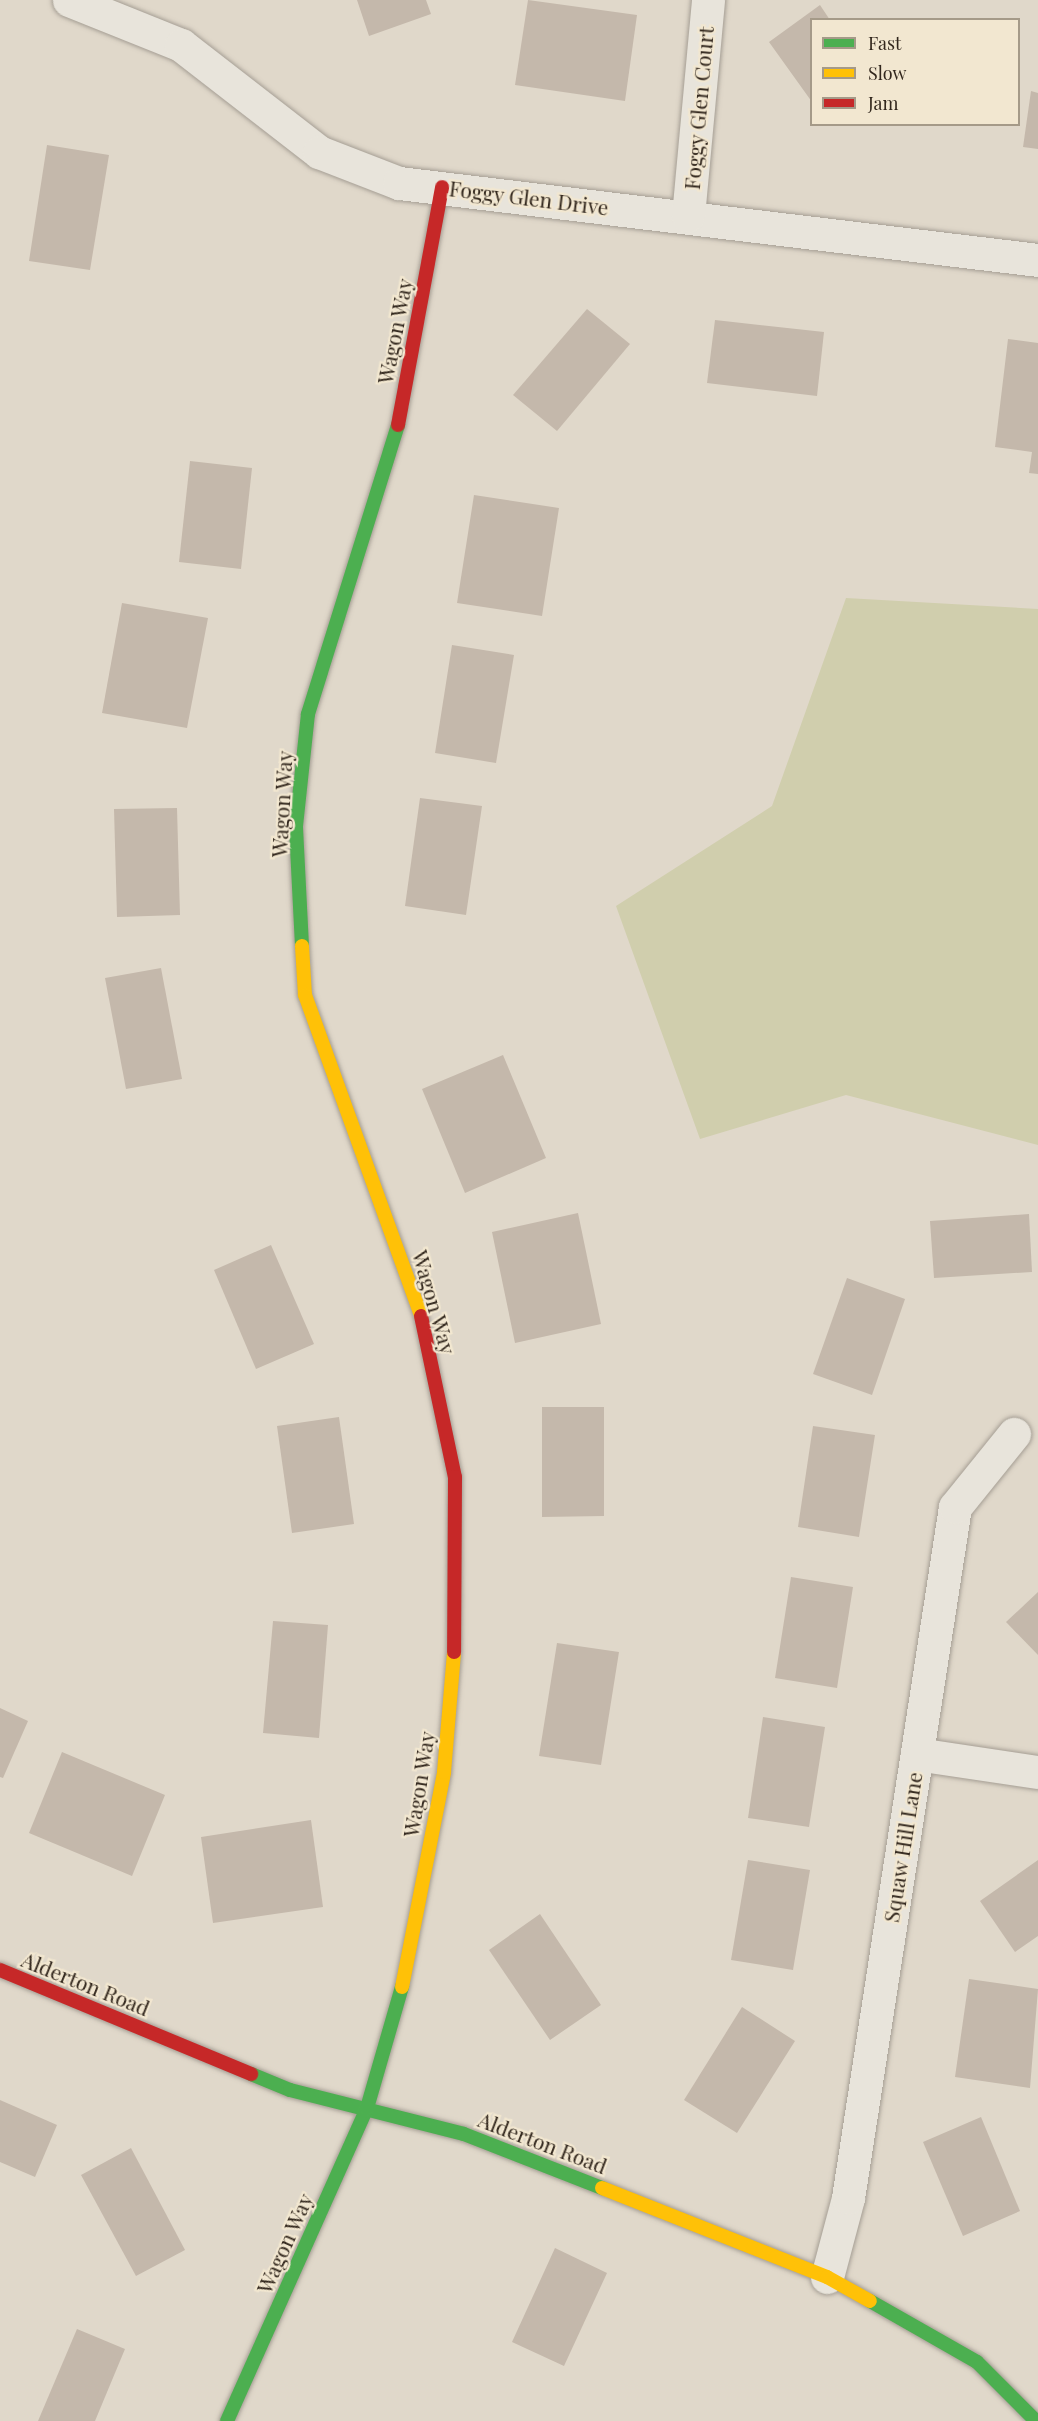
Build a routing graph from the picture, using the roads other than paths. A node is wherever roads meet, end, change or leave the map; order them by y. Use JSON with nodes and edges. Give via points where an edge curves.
{"nodes":[{"id":1,"x":69,"y":0,"type":"edge"},
{"id":2,"x":708,"y":0,"type":"edge"},
{"id":3,"x":442,"y":187,"type":"junction"},
{"id":4,"x":688,"y":216,"type":"junction"},
{"id":5,"x":1038,"y":260,"type":"edge"},
{"id":6,"x":1014,"y":1434,"type":"dead end"},
{"id":7,"x":917,"y":1754,"type":"junction"},
{"id":8,"x":1038,"y":1772,"type":"edge"},
{"id":9,"x":0,"y":1970,"type":"edge"},
{"id":10,"x":367,"y":2108,"type":"junction"},
{"id":11,"x":827,"y":2277,"type":"junction"},
{"id":12,"x":226,"y":2421,"type":"edge"},
{"id":13,"x":1036,"y":2421,"type":"edge"}],
"edges":[{"from":1,"to":3,"type":"street","name":"Foggy Glen Drive","via":[[181,45],[319,152],[399,183]]},
{"from":2,"to":4,"type":"street","name":"Foggy Glen Court"},
{"from":3,"to":4,"type":"street","name":"Foggy Glen Drive"},
{"from":3,"to":10,"type":"street","name":"Wagon Way","via":[[392,456],[308,714],[296,826],[305,995],[417,1298],[455,1477],[456,1622],[444,1772],[404,1981]]},
{"from":4,"to":5,"type":"street","name":"Foggy Glen Drive"},
{"from":6,"to":7,"type":"street","name":"Squaw Hill Lane","via":[[955,1507]]},
{"from":7,"to":8,"type":"street"},
{"from":7,"to":11,"type":"street","name":"Squaw Hill Lane","via":[[848,2198]]},
{"from":9,"to":10,"type":"street","name":"Alderton Road","via":[[290,2090]]},
{"from":10,"to":11,"type":"street","name":"Alderton Road","via":[[464,2134]]},
{"from":10,"to":12,"type":"street","name":"Wagon Way"},
{"from":11,"to":13,"type":"street","name":"Alderton Road","via":[[977,2362]]}]}
